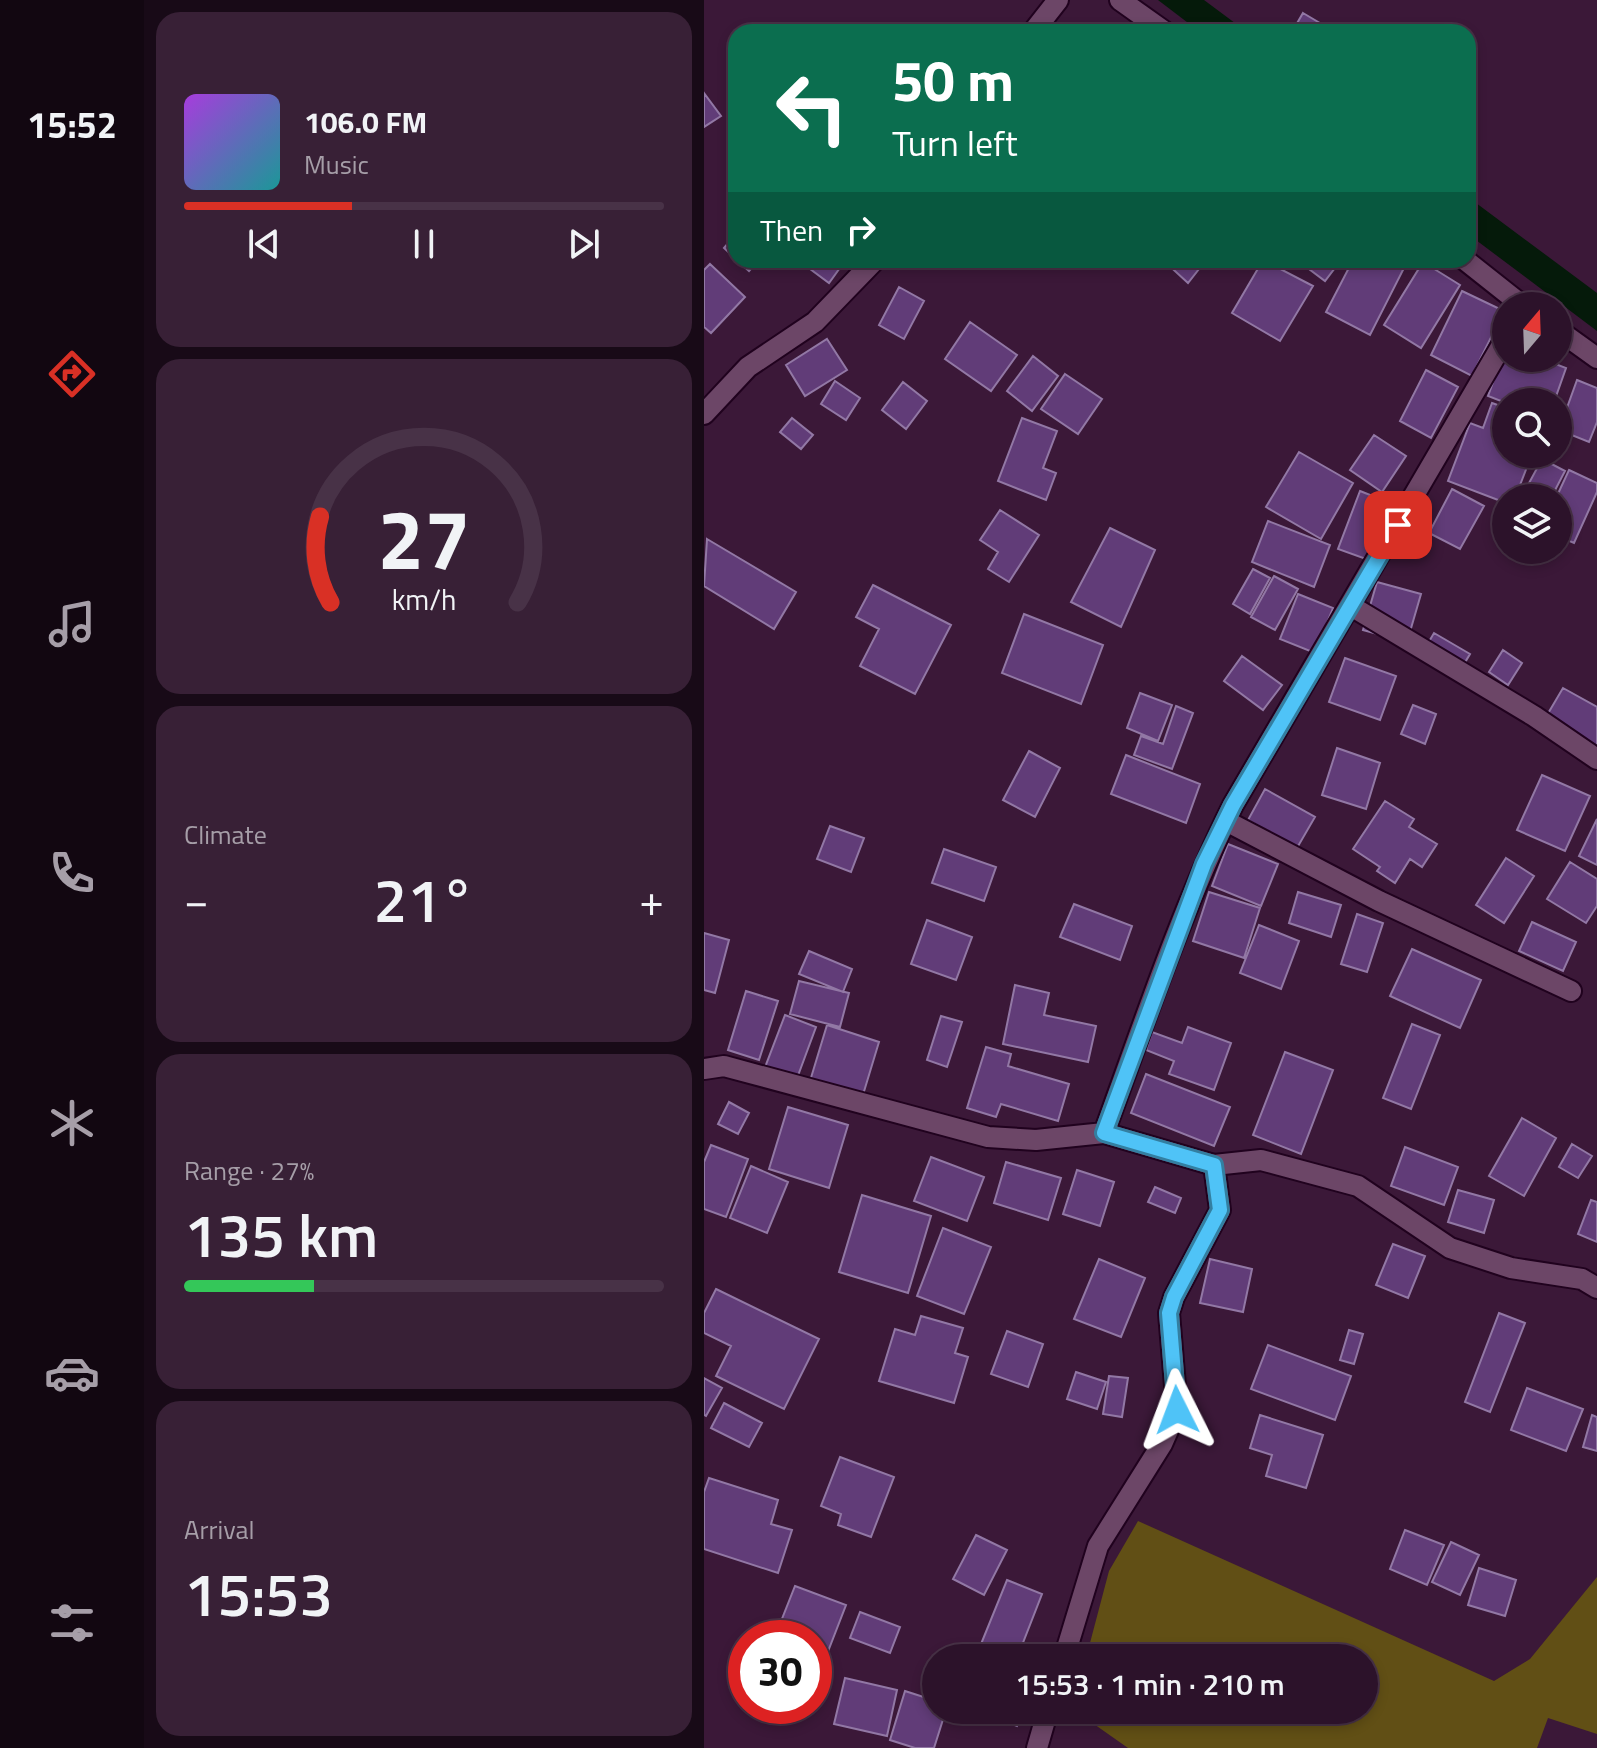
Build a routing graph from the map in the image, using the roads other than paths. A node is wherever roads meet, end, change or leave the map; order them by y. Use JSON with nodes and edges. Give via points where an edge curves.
{"nodes":[{"id":1,"x":1058,"y":0,"type":"edge"},
{"id":2,"x":1120,"y":0,"type":"edge"},
{"id":3,"x":1039,"y":24,"type":"edge"},
{"id":4,"x":1154,"y":24,"type":"edge"},
{"id":5,"x":867,"y":268,"type":"edge"},
{"id":6,"x":1475,"y":268,"type":"edge"},
{"id":7,"x":1505,"y":292,"type":"edge"},
{"id":8,"x":1572,"y":340,"type":"edge"},
{"id":9,"x":1597,"y":358,"type":"edge"},
{"id":10,"x":1492,"y":362,"type":"edge"},
{"id":11,"x":704,"y":414,"type":"edge"},
{"id":12,"x":1351,"y":606,"type":"junction"},
{"id":13,"x":1597,"y":759,"type":"edge"},
{"id":14,"x":1226,"y":821,"type":"junction"},
{"id":15,"x":1571,"y":991,"type":"dead end"},
{"id":16,"x":704,"y":1069,"type":"edge"},
{"id":17,"x":1104,"y":1133,"type":"junction"},
{"id":18,"x":1214,"y":1165,"type":"junction"},
{"id":19,"x":1597,"y":1288,"type":"edge"},
{"id":20,"x":1068,"y":1644,"type":"edge"},
{"id":21,"x":1044,"y":1724,"type":"edge"},
{"id":22,"x":1037,"y":1748,"type":"edge"}],
"edges":[{"from":1,"to":3,"type":"street"},
{"from":2,"to":4,"type":"street"},
{"from":5,"to":11,"type":"street","via":[[815,322],[748,367]]},
{"from":6,"to":7,"type":"street"},
{"from":8,"to":9,"type":"street"},
{"from":10,"to":12,"type":"street"},
{"from":12,"to":13,"type":"street"},
{"from":12,"to":14,"type":"street"},
{"from":14,"to":15,"type":"street","via":[[1379,901]]},
{"from":14,"to":17,"type":"street","via":[[1178,930]]},
{"from":16,"to":17,"type":"street","via":[[724,1066],[999,1139]]},
{"from":17,"to":18,"type":"street"},
{"from":18,"to":19,"type":"street","via":[[1261,1160],[1358,1186],[1450,1248],[1511,1268],[1582,1279]]},
{"from":18,"to":20,"type":"street","via":[[1220,1210],[1169,1313],[1177,1410],[1162,1444],[1098,1546]]},
{"from":21,"to":22,"type":"street"}]}
